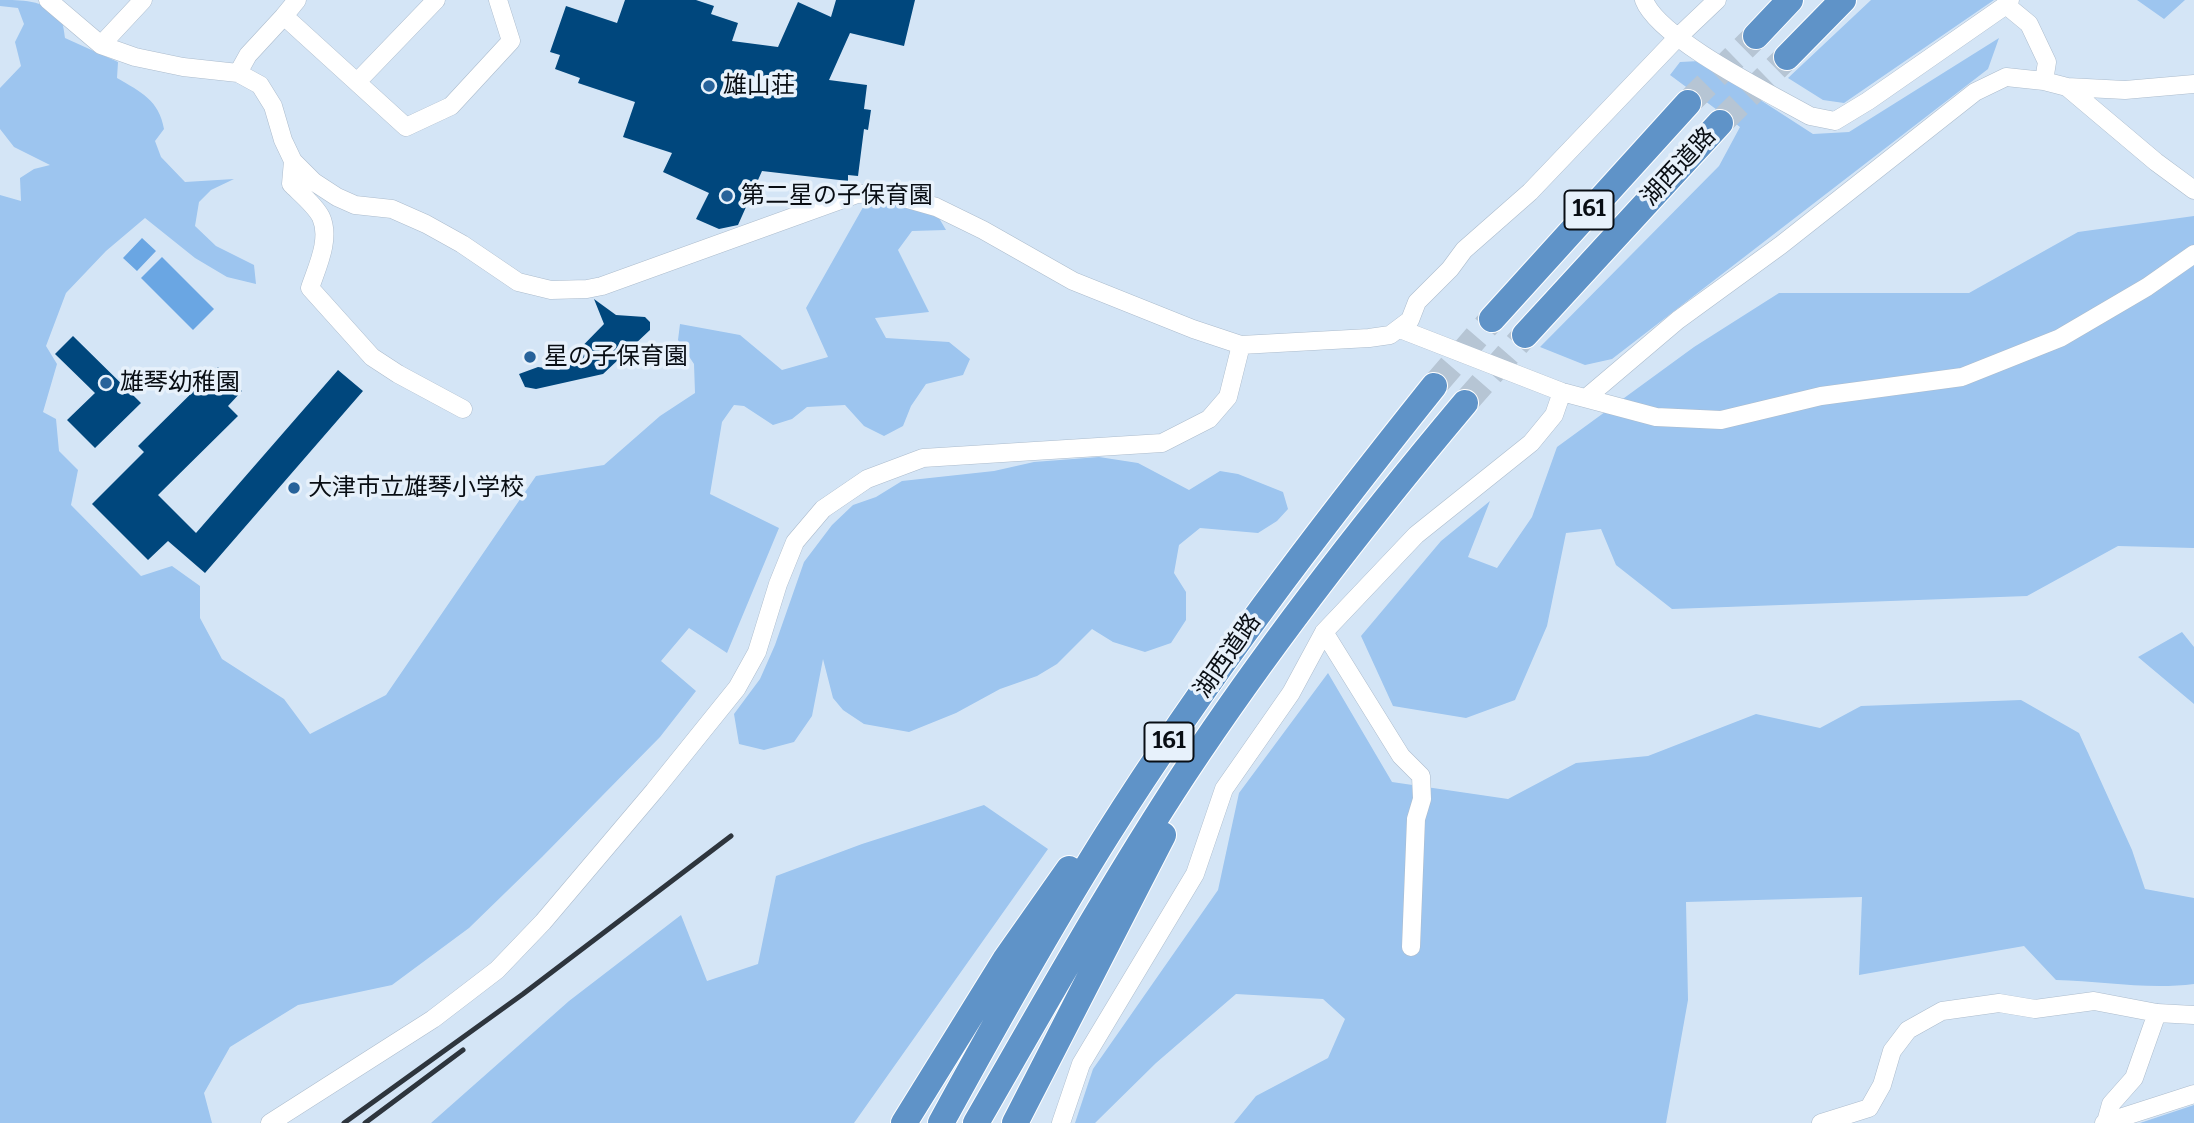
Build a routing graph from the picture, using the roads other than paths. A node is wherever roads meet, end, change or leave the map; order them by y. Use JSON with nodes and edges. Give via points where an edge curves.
{"nodes":[{"id":1,"x":143,"y":0,"type":"edge"},
{"id":2,"x":297,"y":0,"type":"edge"},
{"id":3,"x":436,"y":0,"type":"edge"},
{"id":4,"x":498,"y":0,"type":"edge"},
{"id":5,"x":1644,"y":0,"type":"edge"},
{"id":6,"x":1717,"y":0,"type":"edge"},
{"id":7,"x":1790,"y":0,"type":"edge"},
{"id":8,"x":1843,"y":0,"type":"edge"},
{"id":9,"x":52,"y":1,"type":"edge"},
{"id":10,"x":2008,"y":3,"type":"edge"},
{"id":11,"x":284,"y":16,"type":"junction"},
{"id":12,"x":1756,"y":36,"type":"tunnel mouth"},
{"id":13,"x":1677,"y":38,"type":"junction"},
{"id":14,"x":101,"y":45,"type":"junction"},
{"id":15,"x":1787,"y":57,"type":"tunnel mouth"},
{"id":16,"x":238,"y":73,"type":"junction"},
{"id":17,"x":2044,"y":81,"type":"junction"},
{"id":18,"x":357,"y":82,"type":"junction"},
{"id":19,"x":2194,"y":84,"type":"edge"},
{"id":20,"x":2067,"y":87,"type":"junction"},
{"id":21,"x":1688,"y":103,"type":"tunnel mouth"},
{"id":22,"x":1720,"y":123,"type":"tunnel mouth"},
{"id":23,"x":293,"y":161,"type":"junction"},
{"id":24,"x":2194,"y":190,"type":"edge"},
{"id":25,"x":2194,"y":254,"type":"edge"},
{"id":26,"x":1492,"y":319,"type":"tunnel mouth"},
{"id":27,"x":1400,"y":329,"type":"junction"},
{"id":28,"x":1525,"y":335,"type":"tunnel mouth"},
{"id":29,"x":1241,"y":345,"type":"junction"},
{"id":30,"x":1434,"y":386,"type":"tunnel mouth"},
{"id":31,"x":1562,"y":391,"type":"junction"},
{"id":32,"x":1586,"y":398,"type":"junction"},
{"id":33,"x":1465,"y":404,"type":"tunnel mouth"},
{"id":34,"x":463,"y":409,"type":"dead end"},
{"id":35,"x":1324,"y":632,"type":"junction"},
{"id":36,"x":1246,"y":687,"type":"junction"},
{"id":37,"x":1181,"y":723,"type":"junction"},
{"id":38,"x":1411,"y":947,"type":"dead end"},
{"id":39,"x":2157,"y":1013,"type":"junction"},
{"id":40,"x":2194,"y":1015,"type":"edge"},
{"id":41,"x":2194,"y":1094,"type":"edge"},
{"id":42,"x":270,"y":1123,"type":"edge"},
{"id":43,"x":904,"y":1123,"type":"edge"},
{"id":44,"x":941,"y":1123,"type":"edge"},
{"id":45,"x":976,"y":1123,"type":"edge"},
{"id":46,"x":1014,"y":1123,"type":"edge"},
{"id":47,"x":1061,"y":1123,"type":"edge"},
{"id":48,"x":1821,"y":1123,"type":"edge"},
{"id":49,"x":2105,"y":1123,"type":"edge"}],
"edges":[{"from":1,"to":14,"type":"street"},
{"from":2,"to":11,"type":"street"},
{"from":3,"to":18,"type":"street"},
{"from":4,"to":18,"type":"street","via":[[510,41],[450,106],[406,127]]},
{"from":5,"to":13,"type":"street"},
{"from":6,"to":13,"type":"street"},
{"from":7,"to":12,"type":"highway"},
{"from":8,"to":15,"type":"highway"},
{"from":9,"to":14,"type":"street"},
{"from":10,"to":13,"type":"street","via":[[1835,121],[1810,116]]},
{"from":10,"to":17,"type":"street","via":[[2029,24],[2047,62]]},
{"from":11,"to":16,"type":"street","via":[[248,55]]},
{"from":11,"to":18,"type":"street"},
{"from":13,"to":27,"type":"street","via":[[1530,192],[1464,250]]},
{"from":14,"to":16,"type":"street","via":[[183,67]]},
{"from":16,"to":23,"type":"street","via":[[260,85],[274,106]]},
{"from":17,"to":20,"type":"street"},
{"from":17,"to":32,"type":"street","via":[[2006,77],[1975,92],[1678,320]]},
{"from":19,"to":20,"type":"street","via":[[2125,90]]},
{"from":20,"to":24,"type":"street"},
{"from":21,"to":26,"type":"highway","name":"湖西道路","number":"161"},
{"from":22,"to":28,"type":"highway","name":"湖西道路","number":"161"},
{"from":23,"to":29,"type":"street","via":[[337,197],[355,205],[392,209],[462,244],[518,282],[551,289],[602,286],[857,194],[887,194],[936,207],[1122,303]]},
{"from":23,"to":34,"type":"street","via":[[291,184],[321,216],[324,232],[310,288],[372,356]]},
{"from":25,"to":32,"type":"street","via":[[2060,338],[1962,377],[1821,396],[1721,420],[1656,417]]},
{"from":27,"to":29,"type":"street","via":[[1369,338]]},
{"from":27,"to":31,"type":"street"},
{"from":29,"to":42,"type":"street","via":[[1228,397],[1209,419],[1162,443],[923,458],[867,479],[823,509],[795,542],[757,652],[737,688],[543,922],[497,970],[433,1019]]},
{"from":30,"to":37,"type":"highway","name":"湖西道路","number":"161","via":[[1304,550]]},
{"from":31,"to":32,"type":"street"},
{"from":31,"to":35,"type":"street","via":[[1554,415],[1531,443],[1416,535]]},
{"from":33,"to":36,"type":"highway","name":"湖西道路","number":"161","via":[[1338,559]]},
{"from":35,"to":38,"type":"street","via":[[1401,756],[1421,776]]},
{"from":35,"to":47,"type":"street","via":[[1291,694],[1224,789],[1195,874],[1081,1064]]},
{"from":36,"to":45,"type":"highway","name":"湖西道路","number":"161","via":[[1134,852]]},
{"from":36,"to":46,"type":"highway","via":[[1183,796]]},
{"from":37,"to":43,"type":"highway","via":[[1005,960]]},
{"from":37,"to":44,"type":"highway","name":"湖西道路","number":"161","via":[[1107,835]]},
{"from":39,"to":40,"type":"street"},
{"from":39,"to":48,"type":"street","via":[[2094,1001],[2035,1009],[1999,1003],[1942,1012],[1908,1030],[1892,1051],[1869,1108]]},
{"from":39,"to":49,"type":"street","via":[[2134,1078],[2111,1104]]},
{"from":41,"to":49,"type":"street"}]}
